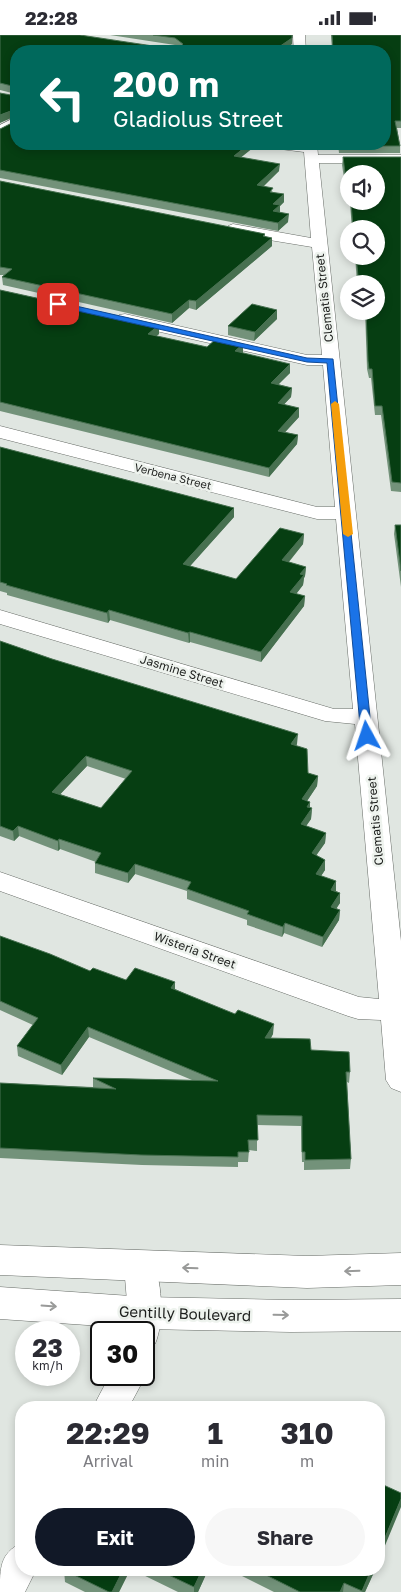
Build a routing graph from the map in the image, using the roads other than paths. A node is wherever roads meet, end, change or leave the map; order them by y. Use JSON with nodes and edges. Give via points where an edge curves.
{"nodes":[{"id":1,"x":311,"y":150,"type":"edge"},
{"id":2,"x":401,"y":159,"type":"edge"},
{"id":3,"x":222,"y":227,"type":"edge"},
{"id":4,"x":319,"y":243,"type":"junction"},
{"id":5,"x":106,"y":315,"type":"edge"},
{"id":6,"x":331,"y":360,"type":"junction"},
{"id":7,"x":0,"y":432,"type":"edge"},
{"id":8,"x":346,"y":513,"type":"junction"},
{"id":9,"x":0,"y":617,"type":"edge"},
{"id":10,"x":365,"y":717,"type":"junction"},
{"id":11,"x":0,"y":881,"type":"edge"},
{"id":12,"x":393,"y":1010,"type":"junction"},
{"id":13,"x":401,"y":1080,"type":"edge"},
{"id":14,"x":0,"y":1260,"type":"edge"},
{"id":15,"x":140,"y":1266,"type":"junction"},
{"id":16,"x":401,"y":1269,"type":"edge"},
{"id":17,"x":0,"y":1303,"type":"edge"},
{"id":18,"x":401,"y":1315,"type":"edge"},
{"id":19,"x":130,"y":1321,"type":"edge"},
{"id":20,"x":144,"y":1321,"type":"edge"},
{"id":21,"x":155,"y":1322,"type":"edge"},
{"id":22,"x":122,"y":1386,"type":"edge"},
{"id":23,"x":114,"y":1401,"type":"edge"},
{"id":24,"x":15,"y":1573,"type":"edge"},
{"id":25,"x":4,"y":1592,"type":"edge"}],
"edges":[{"from":1,"to":2,"type":"street"},
{"from":1,"to":4,"type":"street","name":"Clematis Street"},
{"from":3,"to":4,"type":"street"},
{"from":4,"to":6,"type":"street","name":"Clematis Street"},
{"from":5,"to":6,"type":"street","via":[[307,360]]},
{"from":6,"to":8,"type":"street","name":"Clematis Street"},
{"from":7,"to":8,"type":"street","name":"Verbena Street","via":[[317,513]]},
{"from":8,"to":10,"type":"street","name":"Clematis Street"},
{"from":9,"to":10,"type":"street","name":"Jasmine Street","via":[[333,716]]},
{"from":10,"to":12,"type":"street","name":"Clematis Street"},
{"from":11,"to":12,"type":"street","name":"Wisteria Street","via":[[358,1008]]},
{"from":12,"to":13,"type":"street","name":"Clematis Street"},
{"from":14,"to":15,"type":"main road"},
{"from":16,"to":15,"type":"main road","one_way":true,"via":[[307,1272]]},
{"from":15,"to":20,"type":"street"},
{"from":17,"to":19,"type":"main road","name":"Gentilly Boulevard","one_way":true},
{"from":21,"to":18,"type":"main road","name":"Gentilly Boulevard","one_way":true},
{"from":22,"to":23,"type":"street"},
{"from":24,"to":25,"type":"street"}]}
